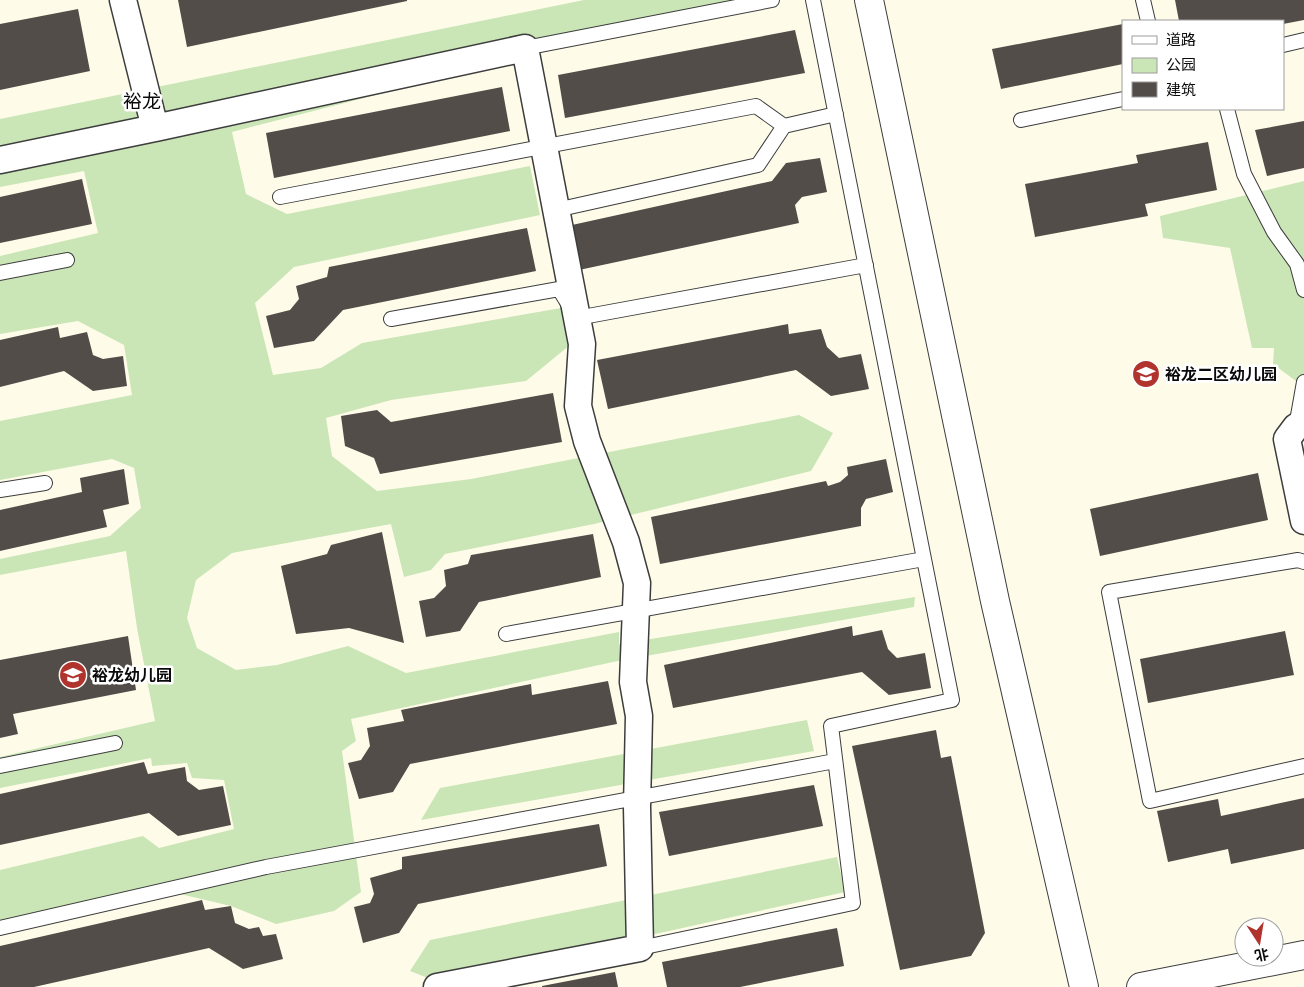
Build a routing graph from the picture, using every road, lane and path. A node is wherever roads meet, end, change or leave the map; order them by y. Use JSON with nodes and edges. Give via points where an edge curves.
{"nodes":[{"id":1,"x":123,"y":0,"type":"edge"},
{"id":2,"x":772,"y":0,"type":"edge"},
{"id":3,"x":814,"y":0,"type":"edge"},
{"id":4,"x":868,"y":0,"type":"edge"},
{"id":5,"x":1143,"y":0,"type":"edge"},
{"id":6,"x":1148,"y":20,"type":"edge"},
{"id":7,"x":1304,"y":40,"type":"edge"},
{"id":8,"x":1284,"y":45,"type":"edge"},
{"id":9,"x":525,"y":48,"type":"junction"},
{"id":10,"x":1122,"y":99,"type":"edge"},
{"id":11,"x":1227,"y":110,"type":"edge"},
{"id":12,"x":836,"y":114,"type":"junction"},
{"id":13,"x":1021,"y":120,"type":"dead end"},
{"id":14,"x":784,"y":126,"type":"junction"},
{"id":15,"x":155,"y":128,"type":"junction"},
{"id":16,"x":544,"y":146,"type":"junction"},
{"id":17,"x":0,"y":160,"type":"edge"},
{"id":18,"x":280,"y":197,"type":"dead end"},
{"id":19,"x":556,"y":210,"type":"junction"},
{"id":20,"x":67,"y":260,"type":"dead end"},
{"id":21,"x":866,"y":265,"type":"junction"},
{"id":22,"x":0,"y":273,"type":"edge"},
{"id":23,"x":1304,"y":290,"type":"edge"},
{"id":24,"x":391,"y":318,"type":"dead end"},
{"id":25,"x":577,"y":318,"type":"junction"},
{"id":26,"x":1304,"y":382,"type":"edge"},
{"id":27,"x":1300,"y":425,"type":"edge"},
{"id":28,"x":44,"y":483,"type":"dead end"},
{"id":29,"x":0,"y":490,"type":"edge"},
{"id":30,"x":1304,"y":521,"type":"edge"},
{"id":31,"x":924,"y":559,"type":"junction"},
{"id":32,"x":1304,"y":562,"type":"edge"},
{"id":33,"x":635,"y":611,"type":"junction"},
{"id":34,"x":506,"y":634,"type":"dead end"},
{"id":35,"x":115,"y":743,"type":"dead end"},
{"id":36,"x":835,"y":762,"type":"junction"},
{"id":37,"x":0,"y":766,"type":"edge"},
{"id":38,"x":1304,"y":766,"type":"edge"},
{"id":39,"x":637,"y":798,"type":"junction"},
{"id":40,"x":0,"y":928,"type":"edge"},
{"id":41,"x":640,"y":948,"type":"junction"},
{"id":42,"x":1304,"y":955,"type":"edge"},
{"id":43,"x":437,"y":987,"type":"edge"},
{"id":44,"x":1084,"y":987,"type":"edge"},
{"id":45,"x":1141,"y":987,"type":"edge"}],
"edges":[{"from":1,"to":15,"type":"street"},
{"from":2,"to":9,"type":"lane"},
{"from":3,"to":12,"type":"lane"},
{"from":4,"to":44,"type":"street","via":[[995,601]]},
{"from":5,"to":6,"type":"lane"},
{"from":7,"to":8,"type":"lane"},
{"from":9,"to":15,"type":"street"},
{"from":9,"to":16,"type":"street"},
{"from":10,"to":13,"type":"lane"},
{"from":11,"to":23,"type":"lane","via":[[1244,174],[1274,232],[1297,264]]},
{"from":12,"to":14,"type":"lane"},
{"from":12,"to":21,"type":"lane"},
{"from":14,"to":16,"type":"lane","via":[[756,106]]},
{"from":14,"to":19,"type":"lane","via":[[758,165]]},
{"from":15,"to":17,"type":"street"},
{"from":16,"to":18,"type":"lane"},
{"from":16,"to":19,"type":"street"},
{"from":19,"to":25,"type":"street"},
{"from":20,"to":22,"type":"lane"},
{"from":21,"to":25,"type":"lane"},
{"from":21,"to":31,"type":"lane"},
{"from":24,"to":25,"type":"lane","via":[[559,288]]},
{"from":25,"to":33,"type":"street","via":[[582,344],[578,406],[587,441],[626,542],[636,584]]},
{"from":26,"to":27,"type":"lane"},
{"from":27,"to":30,"type":"street","via":[[1287,439]]},
{"from":28,"to":29,"type":"lane"},
{"from":31,"to":33,"type":"lane"},
{"from":31,"to":36,"type":"lane","via":[[952,700],[831,726]]},
{"from":32,"to":38,"type":"lane","via":[[1298,560],[1109,592],[1150,801]]},
{"from":33,"to":34,"type":"lane"},
{"from":33,"to":39,"type":"street","via":[[632,682],[639,716]]},
{"from":35,"to":37,"type":"lane"},
{"from":36,"to":39,"type":"lane"},
{"from":36,"to":41,"type":"lane","via":[[853,903]]},
{"from":39,"to":40,"type":"lane","via":[[266,867]]},
{"from":39,"to":41,"type":"street"},
{"from":41,"to":43,"type":"street"},
{"from":42,"to":45,"type":"street"}]}
